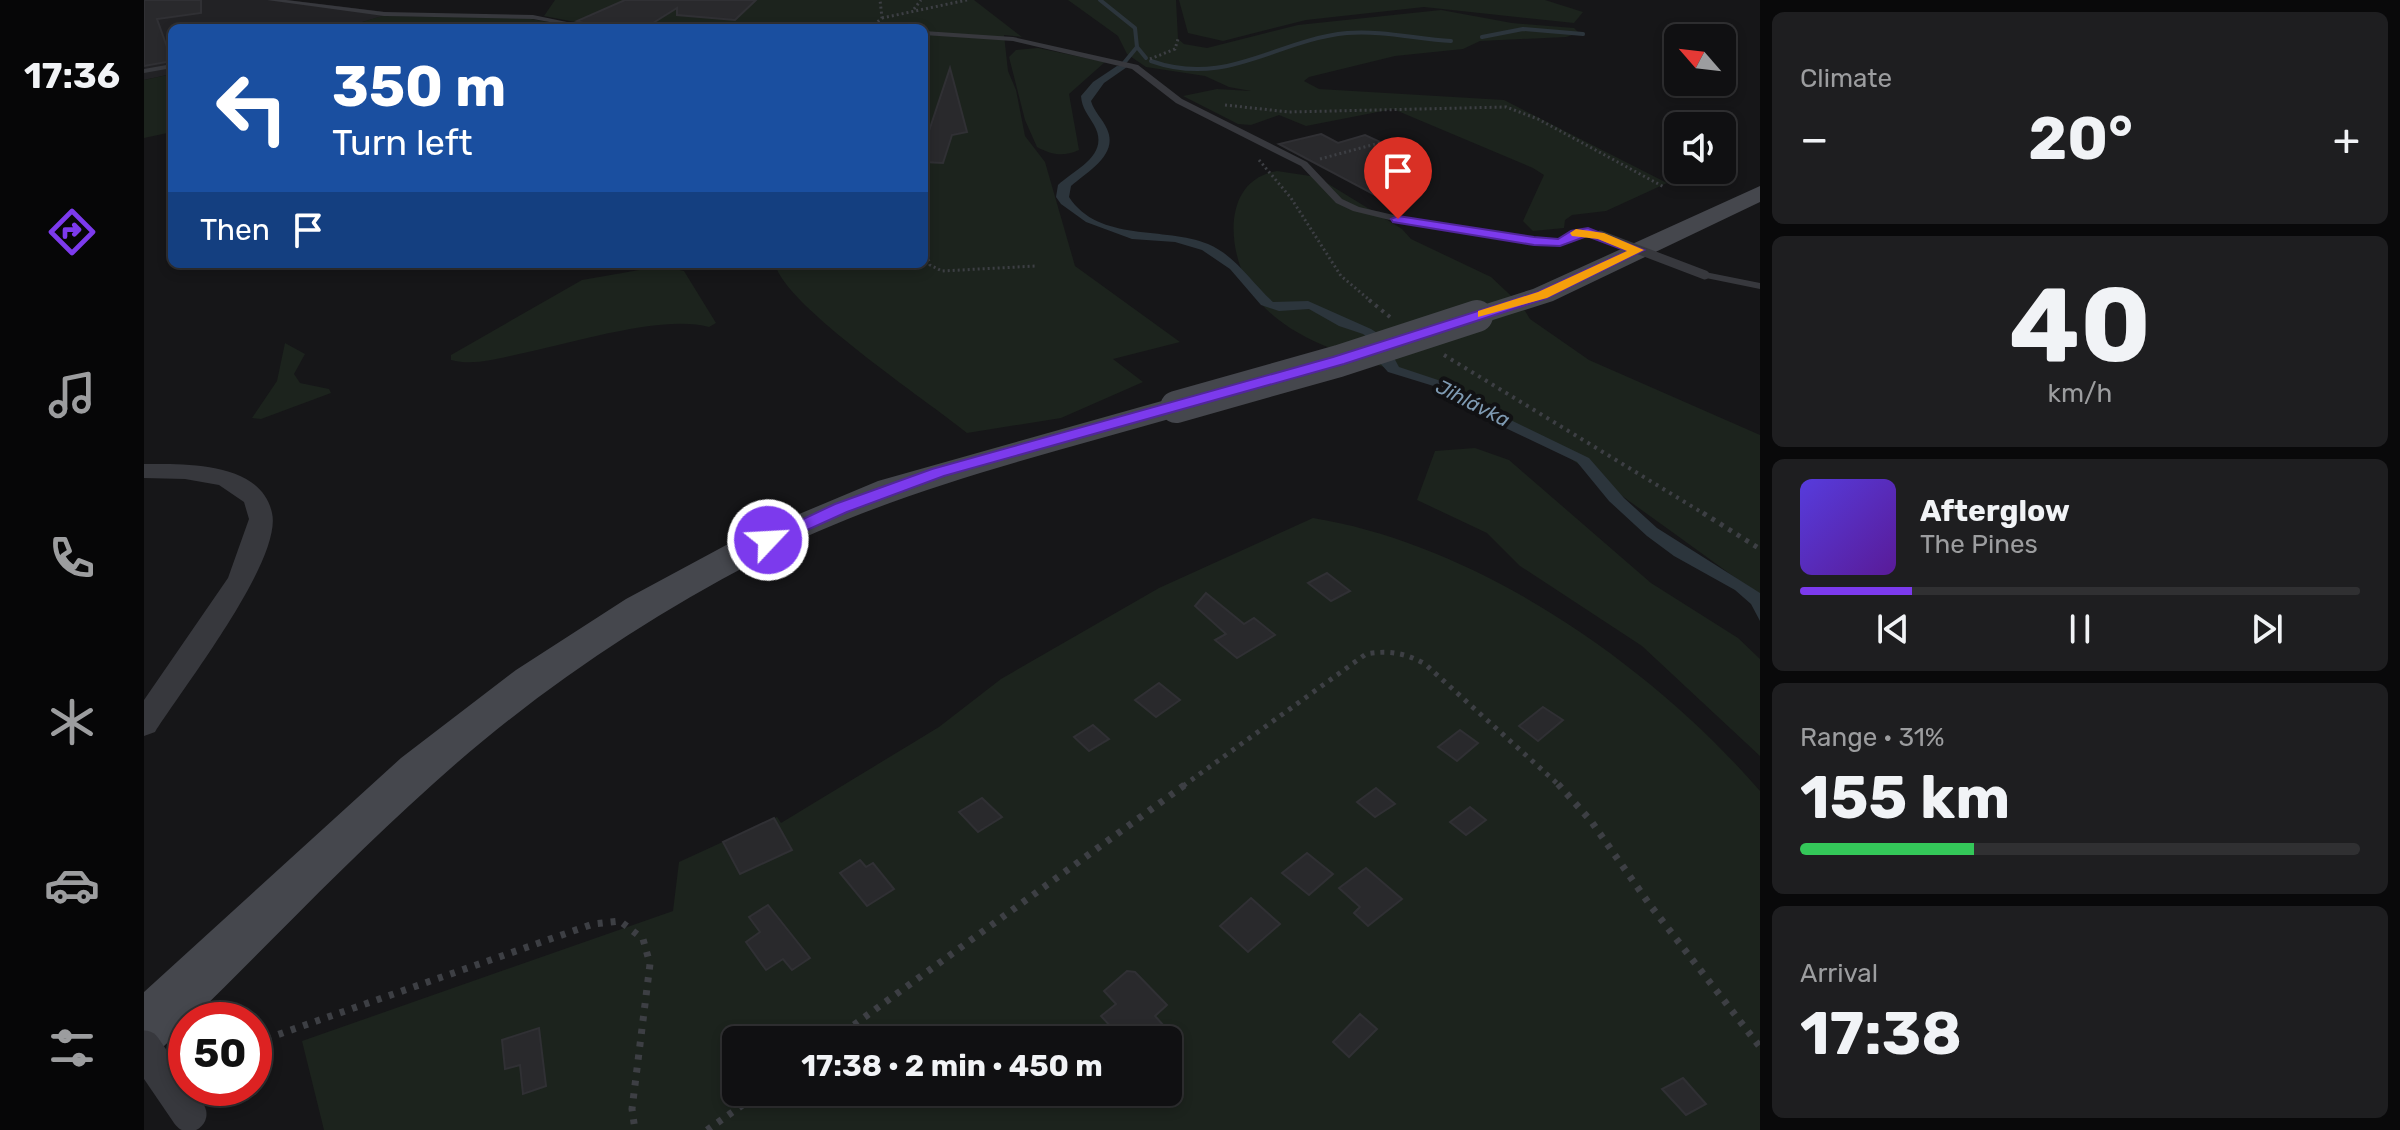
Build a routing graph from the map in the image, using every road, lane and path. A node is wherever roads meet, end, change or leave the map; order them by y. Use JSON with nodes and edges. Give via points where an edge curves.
{"nodes":[{"id":1,"x":270,"y":0,"type":"edge"},
{"id":2,"x":880,"y":0,"type":"edge"},
{"id":3,"x":921,"y":0,"type":"edge"},
{"id":4,"x":967,"y":0,"type":"edge"},
{"id":5,"x":909,"y":12,"type":"junction"},
{"id":6,"x":882,"y":18,"type":"junction"},
{"id":7,"x":571,"y":24,"type":"edge"},
{"id":8,"x":875,"y":24,"type":"edge"},
{"id":9,"x":928,"y":33,"type":"edge"},
{"id":10,"x":1178,"y":39,"type":"dead end"},
{"id":11,"x":1133,"y":66,"type":"junction"},
{"id":12,"x":168,"y":67,"type":"edge"},
{"id":13,"x":144,"y":71,"type":"edge"},
{"id":14,"x":1179,"y":101,"type":"junction"},
{"id":15,"x":1251,"y":136,"type":"junction"},
{"id":16,"x":1383,"y":142,"type":"dead end"},
{"id":17,"x":1304,"y":164,"type":"junction"},
{"id":18,"x":1664,"y":187,"type":"dead end"},
{"id":19,"x":1760,"y":193,"type":"edge"},
{"id":20,"x":1638,"y":250,"type":"junction"},
{"id":21,"x":928,"y":258,"type":"edge"},
{"id":22,"x":1036,"y":266,"type":"dead end"},
{"id":23,"x":1760,"y":286,"type":"edge"},
{"id":24,"x":1393,"y":320,"type":"dead end"},
{"id":25,"x":1436,"y":350,"type":"dead end"},
{"id":26,"x":144,"y":471,"type":"edge"},
{"id":27,"x":1760,"y":549,"type":"edge"},
{"id":28,"x":144,"y":724,"type":"edge"},
{"id":29,"x":852,"y":1026,"type":"edge"},
{"id":30,"x":144,"y":1028,"type":"edge"},
{"id":31,"x":272,"y":1037,"type":"edge"},
{"id":32,"x":1760,"y":1047,"type":"edge"},
{"id":33,"x":144,"y":1048,"type":"edge"},
{"id":34,"x":741,"y":1106,"type":"edge"},
{"id":35,"x":196,"y":1122,"type":"edge"},
{"id":36,"x":635,"y":1130,"type":"edge"},
{"id":37,"x":707,"y":1130,"type":"edge"}],
"edges":[{"from":1,"to":7,"type":"lane","via":[[384,14],[533,17]]},
{"from":2,"to":6,"type":"path"},
{"from":3,"to":5,"type":"path"},
{"from":4,"to":5,"type":"path"},
{"from":5,"to":6,"type":"path"},
{"from":6,"to":8,"type":"path"},
{"from":9,"to":11,"type":"lane","via":[[1002,38]]},
{"from":10,"to":11,"type":"path","via":[[1175,49]]},
{"from":11,"to":14,"type":"lane"},
{"from":12,"to":13,"type":"lane"},
{"from":14,"to":15,"type":"lane"},
{"from":14,"to":18,"type":"path","via":[[1266,112],[1506,107]]},
{"from":15,"to":17,"type":"lane"},
{"from":15,"to":24,"type":"path","via":[[1250,148],[1291,198],[1341,276]]},
{"from":16,"to":17,"type":"path"},
{"from":17,"to":20,"type":"lane","bridge":true,"via":[[1339,201],[1398,219],[1560,243],[1580,232]]},
{"from":19,"to":20,"type":"main road"},
{"from":20,"to":23,"type":"lane","bridge":true,"via":[[1705,275]]},
{"from":20,"to":30,"type":"main road","bridge":true,"via":[[1543,295],[938,473],[743,552],[640,609],[531,681],[417,771]]},
{"from":21,"to":22,"type":"path","via":[[942,271]]},
{"from":25,"to":27,"type":"path"},
{"from":26,"to":28,"type":"street","via":[[190,472],[239,485],[253,496],[261,525],[246,567]]},
{"from":29,"to":32,"type":"path","via":[[1366,654],[1384,651],[1408,654],[1425,664],[1559,785]]},
{"from":31,"to":36,"type":"path","via":[[593,924],[620,921],[643,939],[650,964],[632,1109]]},
{"from":33,"to":35,"type":"street","bridge":true},
{"from":34,"to":37,"type":"path"}]}
